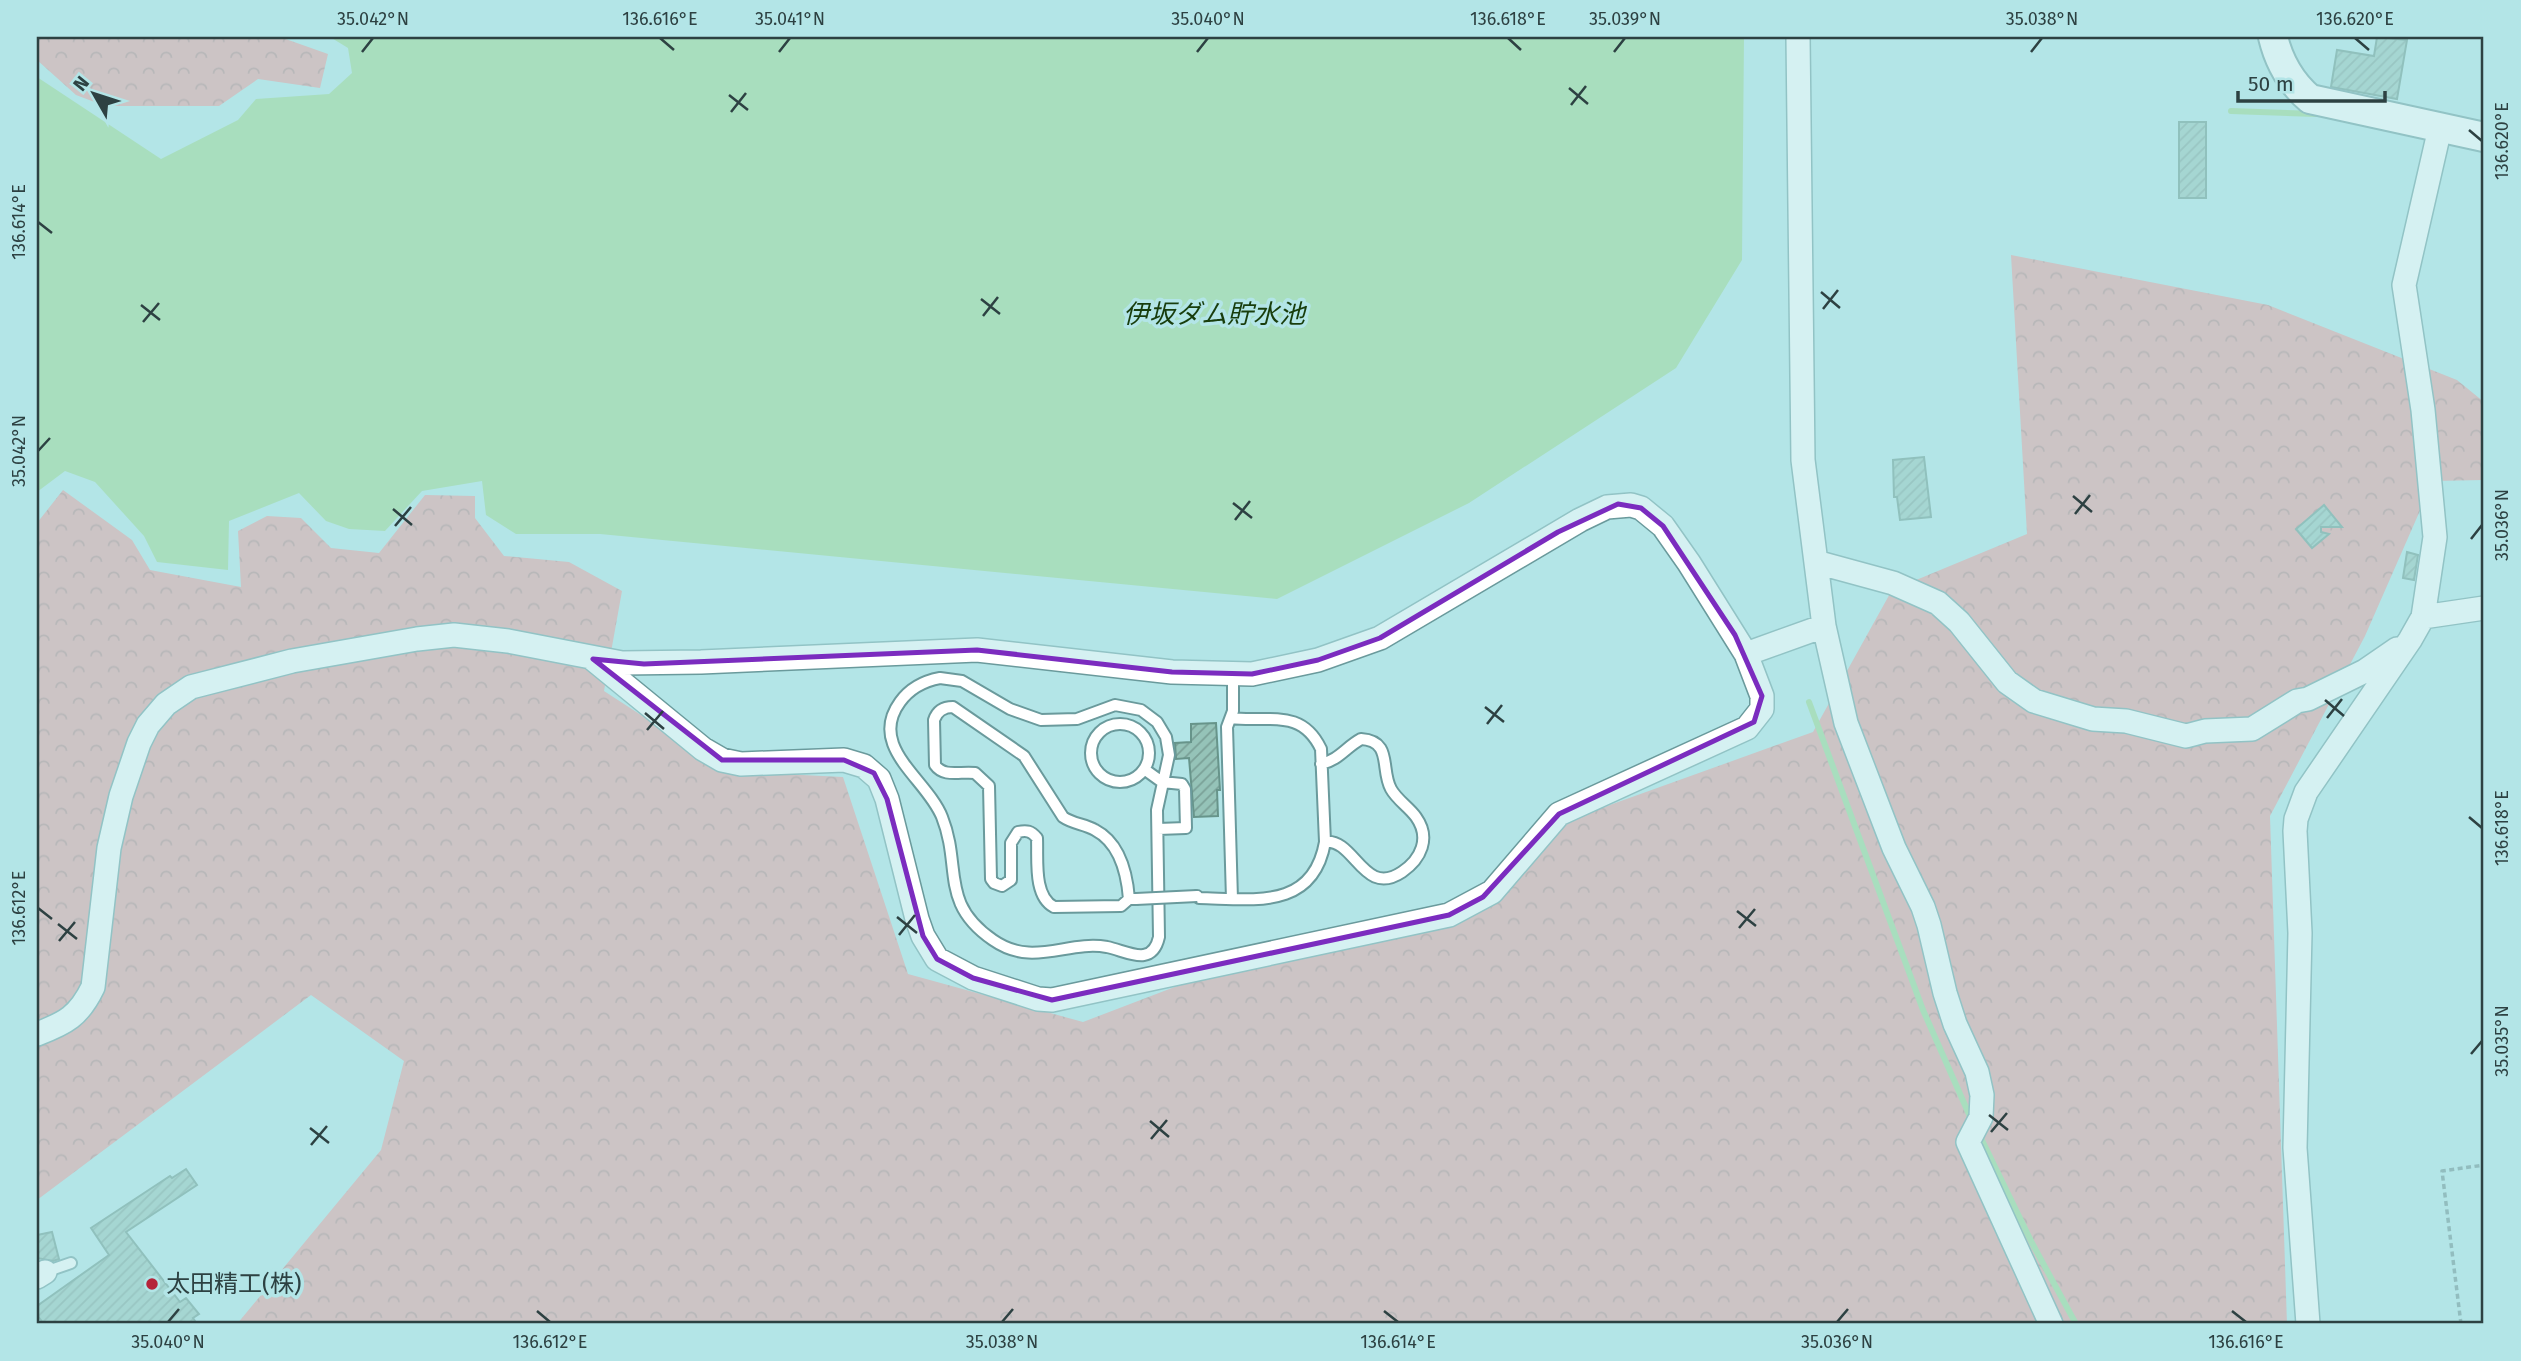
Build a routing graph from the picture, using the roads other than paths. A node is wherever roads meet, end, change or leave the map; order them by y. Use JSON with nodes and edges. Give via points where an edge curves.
{"nodes":[{"id":1,"x":1798,"y":37,"type":"edge"},
{"id":2,"x":2273,"y":37,"type":"edge"},
{"id":3,"x":2438,"y":137,"type":"junction"},
{"id":4,"x":2484,"y":137,"type":"edge"},
{"id":5,"x":1815,"y":562,"type":"junction"},
{"id":6,"x":2484,"y":608,"type":"edge"},
{"id":7,"x":2423,"y":617,"type":"junction"},
{"id":8,"x":1824,"y":626,"type":"junction"},
{"id":9,"x":2410,"y":640,"type":"junction"},
{"id":10,"x":1746,"y":654,"type":"junction"},
{"id":11,"x":593,"y":659,"type":"junction"},
{"id":12,"x":1233,"y":674,"type":"junction"},
{"id":13,"x":1231,"y":718,"type":"junction"},
{"id":14,"x":1321,"y":764,"type":"junction"},
{"id":15,"x":1144,"y":769,"type":"junction"},
{"id":16,"x":1163,"y":782,"type":"junction"},
{"id":17,"x":1158,"y":829,"type":"junction"},
{"id":18,"x":1325,"y":842,"type":"junction"},
{"id":19,"x":1132,"y":899,"type":"junction"},
{"id":20,"x":1232,"y":899,"type":"junction"},
{"id":21,"x":37,"y":1034,"type":"edge"},
{"id":22,"x":71,"y":1263,"type":"dead end"},
{"id":23,"x":41,"y":1274,"type":"edge"},
{"id":24,"x":2051,"y":1324,"type":"edge"},
{"id":25,"x":2308,"y":1324,"type":"edge"}],
"edges":[{"from":1,"to":5,"type":"street","via":[[1803,460]]},
{"from":2,"to":3,"type":"street","via":[[2285,71],[2310,99]]},
{"from":3,"to":4,"type":"street"},
{"from":3,"to":7,"type":"street","via":[[2404,285],[2434,513],[2435,537]]},
{"from":5,"to":8,"type":"street"},
{"from":5,"to":9,"type":"street","via":[[1893,583],[1938,603],[1966,629],[2007,682],[2034,701],[2093,719],[2126,721],[2186,736],[2252,729],[2297,701],[2365,671]]},
{"from":6,"to":7,"type":"street"},
{"from":7,"to":9,"type":"street"},
{"from":8,"to":10,"type":"street"},
{"from":8,"to":24,"type":"street","via":[[1846,723],[1894,848],[1926,916],[1955,1024],[1978,1072],[1982,1117],[1968,1142]]},
{"from":9,"to":25,"type":"street","via":[[2306,792],[2296,819],[2300,933],[2294,1148]]},
{"from":10,"to":11,"type":"street","via":[[1762,696],[1762,709],[1747,728],[1559,814],[1492,892],[1449,915],[1052,1000],[972,978],[937,959],[917,919],[887,799],[878,779],[864,766],[844,760],[741,764],[722,760]]},
{"from":10,"to":12,"type":"street","via":[[1663,526],[1641,508],[1618,505],[1558,532],[1380,638],[1318,660]]},
{"from":11,"to":12,"type":"street","via":[[644,664],[977,650],[1172,673]]},
{"from":11,"to":21,"type":"street","via":[[454,635],[292,661],[191,687],[176,696],[148,725],[121,796],[109,848],[93,987],[74,1016]]},
{"from":12,"to":13,"type":"lane"},
{"from":13,"to":14,"type":"lane","via":[[1279,718],[1297,723],[1317,741]]},
{"from":13,"to":20,"type":"lane","via":[[1227,727]]},
{"from":14,"to":18,"type":"lane"},
{"from":14,"to":18,"type":"lane","via":[[1337,759],[1361,739],[1376,743],[1384,753],[1391,788],[1423,828],[1422,849],[1415,862],[1395,876],[1381,878],[1360,868],[1338,843]]},
{"from":15,"to":15,"type":"lane","via":[[1149,749],[1135,728],[1126,724],[1108,727],[1094,741],[1092,760],[1103,776],[1122,782]]},
{"from":15,"to":16,"type":"lane"},
{"from":16,"to":17,"type":"lane"},
{"from":16,"to":17,"type":"lane","via":[[1182,784],[1185,789],[1185,828]]},
{"from":16,"to":17,"type":"lane","via":[[1169,755],[1166,737],[1149,714],[1131,707],[1115,705],[1077,719],[1041,720],[1010,709],[962,681],[940,678],[909,692],[891,721],[899,758],[928,790],[943,818],[961,907],[974,925],[1002,945],[1040,953],[1087,946],[1135,956],[1152,951],[1159,937]]},
{"from":18,"to":20,"type":"lane","via":[[1317,868],[1290,894]]},
{"from":19,"to":19,"type":"lane","via":[[1121,906],[1048,904],[1040,889],[1037,838],[1025,830],[1018,832],[1012,844],[1010,880],[1002,886],[994,883],[989,786],[975,773],[937,769],[936,714],[953,707],[1024,756],[1063,817],[1096,830],[1115,850]]},
{"from":19,"to":20,"type":"lane","bridge":true},
{"from":22,"to":23,"type":"lane"}]}
